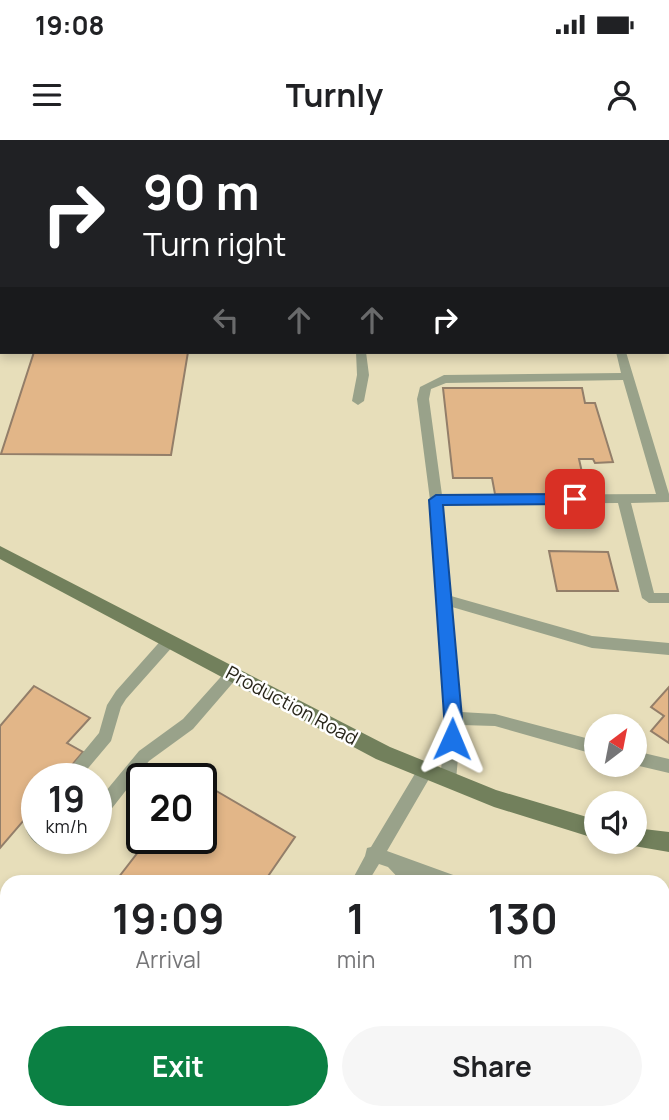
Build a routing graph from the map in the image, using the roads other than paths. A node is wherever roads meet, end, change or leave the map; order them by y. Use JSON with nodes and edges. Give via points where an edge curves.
{"nodes":[{"id":1,"x":361,"y":354,"type":"edge"},
{"id":2,"x":622,"y":354,"type":"edge"},
{"id":3,"x":628,"y":376,"type":"junction"},
{"id":4,"x":358,"y":401,"type":"dead end"},
{"id":5,"x":623,"y":498,"type":"junction"},
{"id":6,"x":666,"y":498,"type":"edge"},
{"id":7,"x":436,"y":500,"type":"junction"},
{"id":8,"x":0,"y":552,"type":"edge"},
{"id":9,"x":669,"y":598,"type":"edge"},
{"id":10,"x":444,"y":599,"type":"junction"},
{"id":11,"x":169,"y":640,"type":"junction"},
{"id":12,"x":669,"y":649,"type":"edge"},
{"id":13,"x":232,"y":674,"type":"junction"},
{"id":14,"x":454,"y":718,"type":"junction"},
{"id":15,"x":584,"y":744,"type":"edge"},
{"id":16,"x":648,"y":761,"type":"edge"},
{"id":17,"x":83,"y":763,"type":"edge"},
{"id":18,"x":669,"y":766,"type":"edge"},
{"id":19,"x":425,"y":772,"type":"junction"},
{"id":20,"x":448,"y":780,"type":"junction"},
{"id":21,"x":112,"y":796,"type":"edge"},
{"id":22,"x":584,"y":826,"type":"edge"},
{"id":23,"x":647,"y":839,"type":"edge"},
{"id":24,"x":669,"y":842,"type":"edge"},
{"id":25,"x":373,"y":854,"type":"junction"},
{"id":26,"x":362,"y":875,"type":"edge"},
{"id":27,"x":408,"y":875,"type":"edge"},
{"id":28,"x":431,"y":875,"type":"edge"}],
"edges":[{"from":1,"to":4,"type":"lane"},
{"from":2,"to":3,"type":"lane"},
{"from":3,"to":6,"type":"lane"},
{"from":3,"to":7,"type":"lane","via":[[444,379],[426,387],[423,399]]},
{"from":5,"to":6,"type":"lane"},
{"from":5,"to":7,"type":"lane"},
{"from":5,"to":9,"type":"lane","via":[[649,598]]},
{"from":7,"to":10,"type":"lane"},
{"from":8,"to":11,"type":"street","name":"Production Road"},
{"from":10,"to":12,"type":"lane","via":[[592,642]]},
{"from":10,"to":14,"type":"lane"},
{"from":11,"to":13,"type":"street","name":"Production Road"},
{"from":11,"to":17,"type":"lane","via":[[121,695],[106,736]]},
{"from":13,"to":19,"type":"street","name":"Production Road"},
{"from":13,"to":21,"type":"lane","via":[[188,724],[144,756]]},
{"from":14,"to":15,"type":"lane","via":[[495,720]]},
{"from":14,"to":20,"type":"lane"},
{"from":16,"to":18,"type":"lane"},
{"from":19,"to":20,"type":"street","name":"Production Road"},
{"from":19,"to":25,"type":"lane"},
{"from":20,"to":22,"type":"street","name":"Production Road"},
{"from":23,"to":24,"type":"street"},
{"from":25,"to":26,"type":"lane"},
{"from":25,"to":27,"type":"lane"},
{"from":25,"to":28,"type":"lane"}]}
